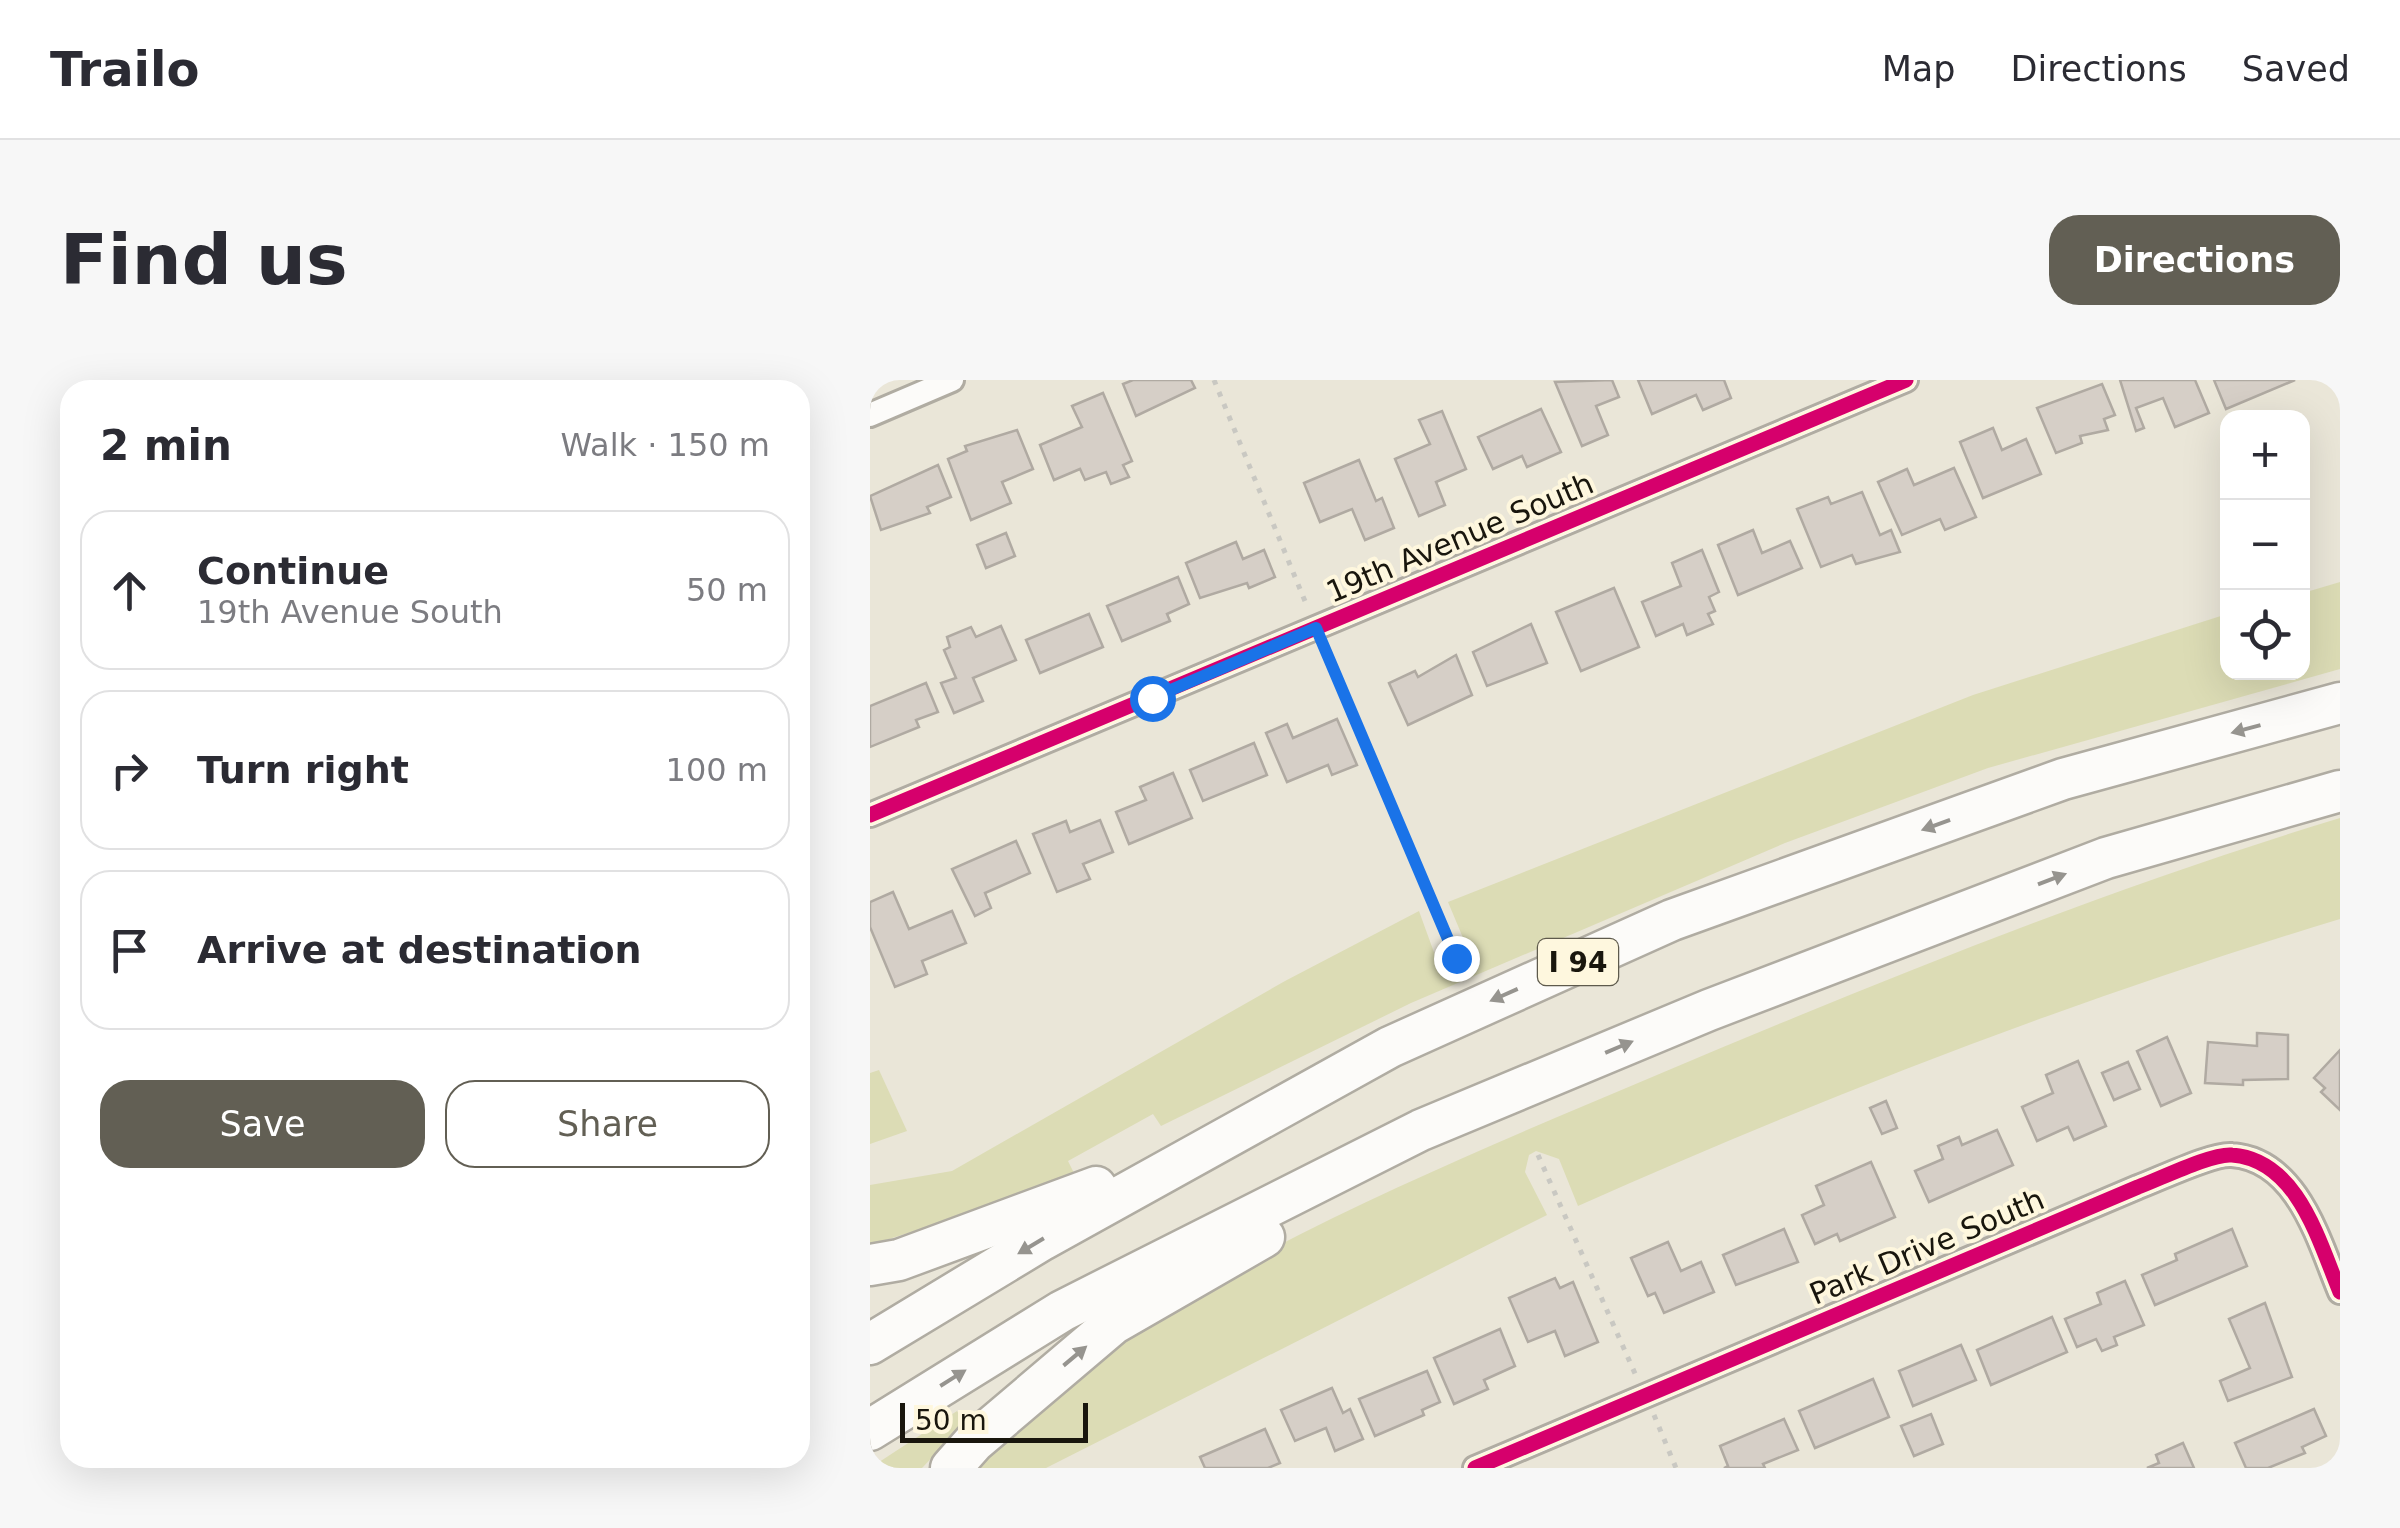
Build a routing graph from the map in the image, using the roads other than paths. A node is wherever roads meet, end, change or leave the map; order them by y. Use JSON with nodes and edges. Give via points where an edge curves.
{"nodes":[{"id":1,"x":952,"y":380,"type":"edge"},
{"id":2,"x":1906,"y":380,"type":"edge"},
{"id":3,"x":870,"y":415,"type":"edge"},
{"id":4,"x":2340,"y":703,"type":"edge"},
{"id":5,"x":2340,"y":791,"type":"edge"},
{"id":6,"x":870,"y":815,"type":"edge"},
{"id":7,"x":1529,"y":1085,"type":"junction"},
{"id":8,"x":1217,"y":1142,"type":"junction"},
{"id":9,"x":870,"y":1265,"type":"edge"},
{"id":10,"x":2340,"y":1292,"type":"edge"},
{"id":11,"x":870,"y":1344,"type":"edge"},
{"id":12,"x":870,"y":1430,"type":"edge"},
{"id":13,"x":951,"y":1468,"type":"edge"},
{"id":14,"x":1474,"y":1468,"type":"edge"}],
"edges":[{"from":1,"to":3,"type":"street"},
{"from":2,"to":6,"type":"street","name":"19th Avenue South"},
{"from":4,"to":8,"type":"highway","number":"I 94","one_way":true,"via":[[2063,779],[1672,920],[1390,1047]]},
{"from":7,"to":5,"type":"highway","one_way":true,"via":[[2106,858]]},
{"from":12,"to":7,"type":"highway","one_way":true,"via":[[1062,1311],[1421,1130]]},
{"from":13,"to":7,"type":"highway","one_way":true,"via":[[1113,1324]]},
{"from":8,"to":9,"type":"highway"},
{"from":8,"to":11,"type":"highway","number":"I 94","one_way":true},
{"from":10,"to":14,"type":"street","name":"Park Drive South","via":[[2304,1208],[2269,1165],[2230,1154]]}]}
